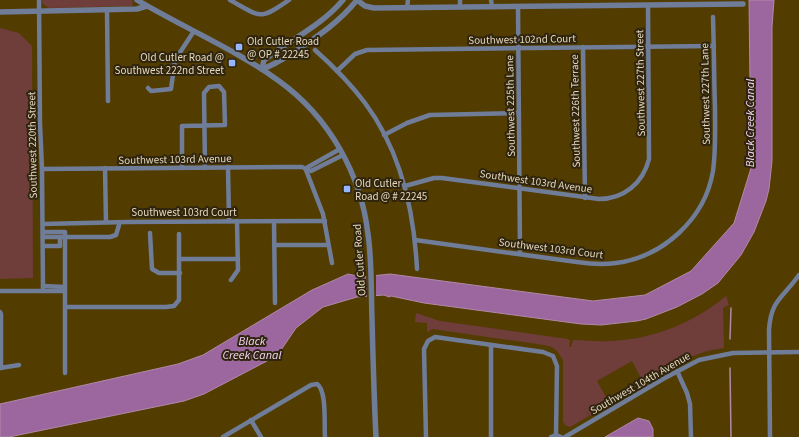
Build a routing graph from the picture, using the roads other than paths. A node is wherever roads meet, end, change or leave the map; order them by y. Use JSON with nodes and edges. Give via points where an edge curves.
{"nodes":[{"id":1,"x":39,"y":0,"type":"edge"},
{"id":2,"x":137,"y":0,"type":"edge"},
{"id":3,"x":230,"y":0,"type":"edge"},
{"id":4,"x":289,"y":0,"type":"edge"},
{"id":5,"x":344,"y":0,"type":"edge"},
{"id":6,"x":357,"y":0,"type":"edge"},
{"id":7,"x":408,"y":0,"type":"edge"},
{"id":8,"x":460,"y":0,"type":"edge"},
{"id":9,"x":491,"y":0,"type":"edge"},
{"id":10,"x":608,"y":3,"type":"edge"},
{"id":11,"x":744,"y":4,"type":"dead end"},
{"id":12,"x":648,"y":5,"type":"junction"},
{"id":13,"x":147,"y":6,"type":"junction"},
{"id":14,"x":460,"y":7,"type":"junction"},
{"id":15,"x":492,"y":7,"type":"junction"},
{"id":16,"x":518,"y":7,"type":"junction"},
{"id":17,"x":407,"y":8,"type":"junction"},
{"id":18,"x":107,"y":10,"type":"junction"},
{"id":19,"x":0,"y":12,"type":"edge"},
{"id":20,"x":39,"y":12,"type":"junction"},
{"id":21,"x":713,"y":17,"type":"dead end"},
{"id":22,"x":194,"y":31,"type":"junction"},
{"id":23,"x":714,"y":46,"type":"junction"},
{"id":24,"x":648,"y":47,"type":"junction"},
{"id":25,"x":518,"y":48,"type":"junction"},
{"id":26,"x":583,"y":48,"type":"junction"},
{"id":27,"x":315,"y":50,"type":"dead end"},
{"id":28,"x":262,"y":69,"type":"junction"},
{"id":29,"x":338,"y":71,"type":"junction"},
{"id":30,"x":148,"y":88,"type":"dead end"},
{"id":31,"x":108,"y":101,"type":"dead end"},
{"id":32,"x":519,"y":113,"type":"junction"},
{"id":33,"x":205,"y":125,"type":"junction"},
{"id":34,"x":384,"y":135,"type":"junction"},
{"id":35,"x":340,"y":149,"type":"junction"},
{"id":36,"x":343,"y":155,"type":"junction"},
{"id":37,"x":648,"y":162,"type":"joint"},
{"id":38,"x":228,"y":167,"type":"junction"},
{"id":39,"x":105,"y":168,"type":"junction"},
{"id":40,"x":182,"y":168,"type":"junction"},
{"id":41,"x":206,"y":168,"type":"junction"},
{"id":42,"x":42,"y":169,"type":"junction"},
{"id":43,"x":306,"y":170,"type":"junction"},
{"id":44,"x":713,"y":172,"type":"joint"},
{"id":45,"x":405,"y":186,"type":"junction"},
{"id":46,"x":520,"y":188,"type":"junction"},
{"id":47,"x":585,"y":198,"type":"junction"},
{"id":48,"x":228,"y":221,"type":"junction"},
{"id":49,"x":237,"y":221,"type":"junction"},
{"id":50,"x":274,"y":221,"type":"junction"},
{"id":51,"x":325,"y":221,"type":"junction"},
{"id":52,"x":106,"y":222,"type":"junction"},
{"id":53,"x":43,"y":224,"type":"junction"},
{"id":54,"x":119,"y":226,"type":"dead end"},
{"id":55,"x":43,"y":234,"type":"junction"},
{"id":56,"x":65,"y":234,"type":"junction"},
{"id":57,"x":150,"y":234,"type":"dead end"},
{"id":58,"x":179,"y":234,"type":"dead end"},
{"id":59,"x":60,"y":237,"type":"junction"},
{"id":60,"x":415,"y":240,"type":"junction"},
{"id":61,"x":274,"y":245,"type":"junction"},
{"id":62,"x":328,"y":245,"type":"junction"},
{"id":63,"x":43,"y":246,"type":"junction"},
{"id":64,"x":520,"y":254,"type":"junction"},
{"id":65,"x":179,"y":259,"type":"junction"},
{"id":66,"x":238,"y":259,"type":"junction"},
{"id":67,"x":332,"y":263,"type":"dead end"},
{"id":68,"x":417,"y":268,"type":"dead end"},
{"id":69,"x":180,"y":273,"type":"junction"},
{"id":70,"x":799,"y":275,"type":"edge"},
{"id":71,"x":231,"y":280,"type":"dead end"},
{"id":72,"x":43,"y":288,"type":"junction"},
{"id":73,"x":65,"y":289,"type":"junction"},
{"id":74,"x":0,"y":290,"type":"edge"},
{"id":75,"x":275,"y":303,"type":"dead end"},
{"id":76,"x":65,"y":307,"type":"junction"},
{"id":77,"x":0,"y":312,"type":"edge"},
{"id":78,"x":491,"y":345,"type":"junction"},
{"id":79,"x":769,"y":352,"type":"junction"},
{"id":80,"x":799,"y":352,"type":"edge"},
{"id":81,"x":19,"y":365,"type":"dead end"},
{"id":82,"x":1,"y":368,"type":"edge"},
{"id":83,"x":677,"y":371,"type":"junction"},
{"id":84,"x":65,"y":373,"type":"dead end"},
{"id":85,"x":251,"y":420,"type":"junction"},
{"id":86,"x":556,"y":436,"type":"edge"},
{"id":87,"x":223,"y":437,"type":"edge"},
{"id":88,"x":261,"y":437,"type":"edge"},
{"id":89,"x":325,"y":437,"type":"edge"},
{"id":90,"x":376,"y":437,"type":"edge"},
{"id":91,"x":426,"y":437,"type":"edge"},
{"id":92,"x":491,"y":437,"type":"edge"},
{"id":93,"x":565,"y":437,"type":"edge"},
{"id":94,"x":692,"y":437,"type":"edge"},
{"id":95,"x":770,"y":437,"type":"edge"}],
"edges":[{"from":1,"to":20,"type":"street","name":"Southwest 220th Street"},
{"from":2,"to":13,"type":"street","name":"Old Cutler Road"},
{"from":3,"to":4,"type":"street","via":[[259,15],[269,13]]},
{"from":5,"to":28,"type":"street","via":[[317,24],[266,58]]},
{"from":6,"to":17,"type":"street","via":[[372,8]]},
{"from":6,"to":28,"type":"street","via":[[326,31],[274,65]]},
{"from":7,"to":17,"type":"street"},
{"from":8,"to":14,"type":"street"},
{"from":9,"to":15,"type":"street"},
{"from":10,"to":12,"type":"street"},
{"from":10,"to":16,"type":"street"},
{"from":11,"to":12,"type":"street"},
{"from":12,"to":24,"type":"street","name":"Southwest 227th Street"},
{"from":13,"to":18,"type":"street"},
{"from":13,"to":22,"type":"street","name":"Old Cutler Road"},
{"from":14,"to":15,"type":"street"},
{"from":14,"to":17,"type":"street"},
{"from":15,"to":16,"type":"street"},
{"from":16,"to":25,"type":"street","name":"Southwest 225th Lane"},
{"from":18,"to":20,"type":"street"},
{"from":18,"to":31,"type":"street"},
{"from":19,"to":20,"type":"street"},
{"from":20,"to":42,"type":"street","name":"Southwest 220th Street"},
{"from":21,"to":23,"type":"street","name":"Southwest 227th Lane"},
{"from":22,"to":28,"type":"street","name":"Old Cutler Road"},
{"from":22,"to":30,"type":"street","via":[[175,60],[171,90],[151,91]]},
{"from":23,"to":24,"type":"street","name":"Southwest 102nd Court"},
{"from":23,"to":44,"type":"street","name":"Southwest 227th Lane"},
{"from":24,"to":26,"type":"street","name":"Southwest 102nd Court"},
{"from":24,"to":37,"type":"street","name":"Southwest 227th Street"},
{"from":25,"to":26,"type":"street","name":"Southwest 102nd Court"},
{"from":25,"to":29,"type":"street","name":"Southwest 102nd Court","via":[[367,50],[356,54]]},
{"from":25,"to":32,"type":"street","name":"Southwest 225th Lane"},
{"from":26,"to":47,"type":"street","name":"Southwest 226th Terrace"},
{"from":27,"to":29,"type":"street"},
{"from":28,"to":35,"type":"street","name":"Old Cutler Road","via":[[310,108]]},
{"from":29,"to":34,"type":"street","via":[[366,104]]},
{"from":32,"to":34,"type":"street","via":[[430,115],[407,122]]},
{"from":32,"to":46,"type":"street","name":"Southwest 225th Lane"},
{"from":33,"to":33,"type":"street","via":[[205,91],[209,87],[219,86],[224,92],[225,125]]},
{"from":33,"to":40,"type":"street","via":[[182,126]]},
{"from":33,"to":41,"type":"street"},
{"from":34,"to":45,"type":"street"},
{"from":35,"to":36,"type":"street","name":"Old Cutler Road"},
{"from":35,"to":43,"type":"street"},
{"from":36,"to":43,"type":"street","name":"Southwest 103rd Avenue","via":[[311,171]]},
{"from":36,"to":90,"type":"street","name":"Old Cutler Road","via":[[355,180],[368,233]]},
{"from":37,"to":47,"type":"street","name":"Southwest 103rd Avenue","via":[[638,182],[624,194],[606,199]]},
{"from":38,"to":41,"type":"street","name":"Southwest 103rd Avenue"},
{"from":38,"to":43,"type":"street","name":"Southwest 103rd Avenue","via":[[302,167]]},
{"from":38,"to":48,"type":"street"},
{"from":39,"to":40,"type":"street","name":"Southwest 103rd Avenue"},
{"from":39,"to":42,"type":"street","name":"Southwest 103rd Avenue"},
{"from":39,"to":52,"type":"street"},
{"from":40,"to":41,"type":"street","name":"Southwest 103rd Avenue"},
{"from":42,"to":53,"type":"street","name":"Southwest 220th Street"},
{"from":43,"to":51,"type":"street"},
{"from":44,"to":64,"type":"street","name":"Southwest 103rd Court","via":[[704,198],[689,222],[669,242],[649,254],[624,262],[602,264]]},
{"from":45,"to":46,"type":"street","name":"Southwest 103rd Avenue","via":[[439,177]]},
{"from":45,"to":60,"type":"street"},
{"from":46,"to":47,"type":"street","name":"Southwest 103rd Avenue"},
{"from":46,"to":64,"type":"street","name":"Southwest 225th Lane"},
{"from":48,"to":49,"type":"street","name":"Southwest 103rd Court"},
{"from":48,"to":52,"type":"street","name":"Southwest 103rd Court"},
{"from":49,"to":50,"type":"street","name":"Southwest 103rd Court"},
{"from":49,"to":66,"type":"street"},
{"from":50,"to":51,"type":"street","name":"Southwest 103rd Court"},
{"from":50,"to":61,"type":"street"},
{"from":51,"to":62,"type":"street"},
{"from":52,"to":53,"type":"street","name":"Southwest 103rd Court"},
{"from":53,"to":55,"type":"street","name":"Southwest 220th Street"},
{"from":54,"to":56,"type":"street","via":[[118,232],[113,236]]},
{"from":55,"to":56,"type":"street"},
{"from":55,"to":59,"type":"street"},
{"from":55,"to":63,"type":"street","name":"Southwest 220th Street"},
{"from":56,"to":59,"type":"street"},
{"from":56,"to":73,"type":"street"},
{"from":57,"to":69,"type":"street","via":[[152,269],[159,273]]},
{"from":58,"to":65,"type":"street"},
{"from":59,"to":63,"type":"street","via":[[60,246]]},
{"from":60,"to":64,"type":"street","name":"Southwest 103rd Court"},
{"from":60,"to":68,"type":"street"},
{"from":61,"to":62,"type":"street"},
{"from":61,"to":75,"type":"street"},
{"from":62,"to":67,"type":"street"},
{"from":63,"to":72,"type":"street","name":"Southwest 220th Street"},
{"from":65,"to":66,"type":"street"},
{"from":65,"to":69,"type":"street"},
{"from":66,"to":71,"type":"street","via":[[238,270]]},
{"from":69,"to":76,"type":"street","via":[[179,300],[174,306]]},
{"from":70,"to":79,"type":"street","via":[[774,306],[770,323]]},
{"from":72,"to":73,"type":"street"},
{"from":72,"to":74,"type":"street"},
{"from":73,"to":76,"type":"street"},
{"from":76,"to":84,"type":"street"},
{"from":77,"to":82,"type":"street"},
{"from":78,"to":86,"type":"street","via":[[543,352],[555,359]]},
{"from":78,"to":91,"type":"street","via":[[437,338],[425,344]]},
{"from":78,"to":92,"type":"street"},
{"from":79,"to":80,"type":"street","name":"Southwest 104th Avenue"},
{"from":79,"to":83,"type":"street","name":"Southwest 104th Avenue","via":[[725,354],[699,360]]},
{"from":79,"to":95,"type":"street"},
{"from":81,"to":82,"type":"street"},
{"from":83,"to":93,"type":"street","name":"Southwest 104th Avenue"},
{"from":83,"to":94,"type":"street","via":[[690,404]]},
{"from":85,"to":87,"type":"street"},
{"from":85,"to":88,"type":"street"},
{"from":85,"to":89,"type":"street","via":[[317,384],[323,392]]}]}
